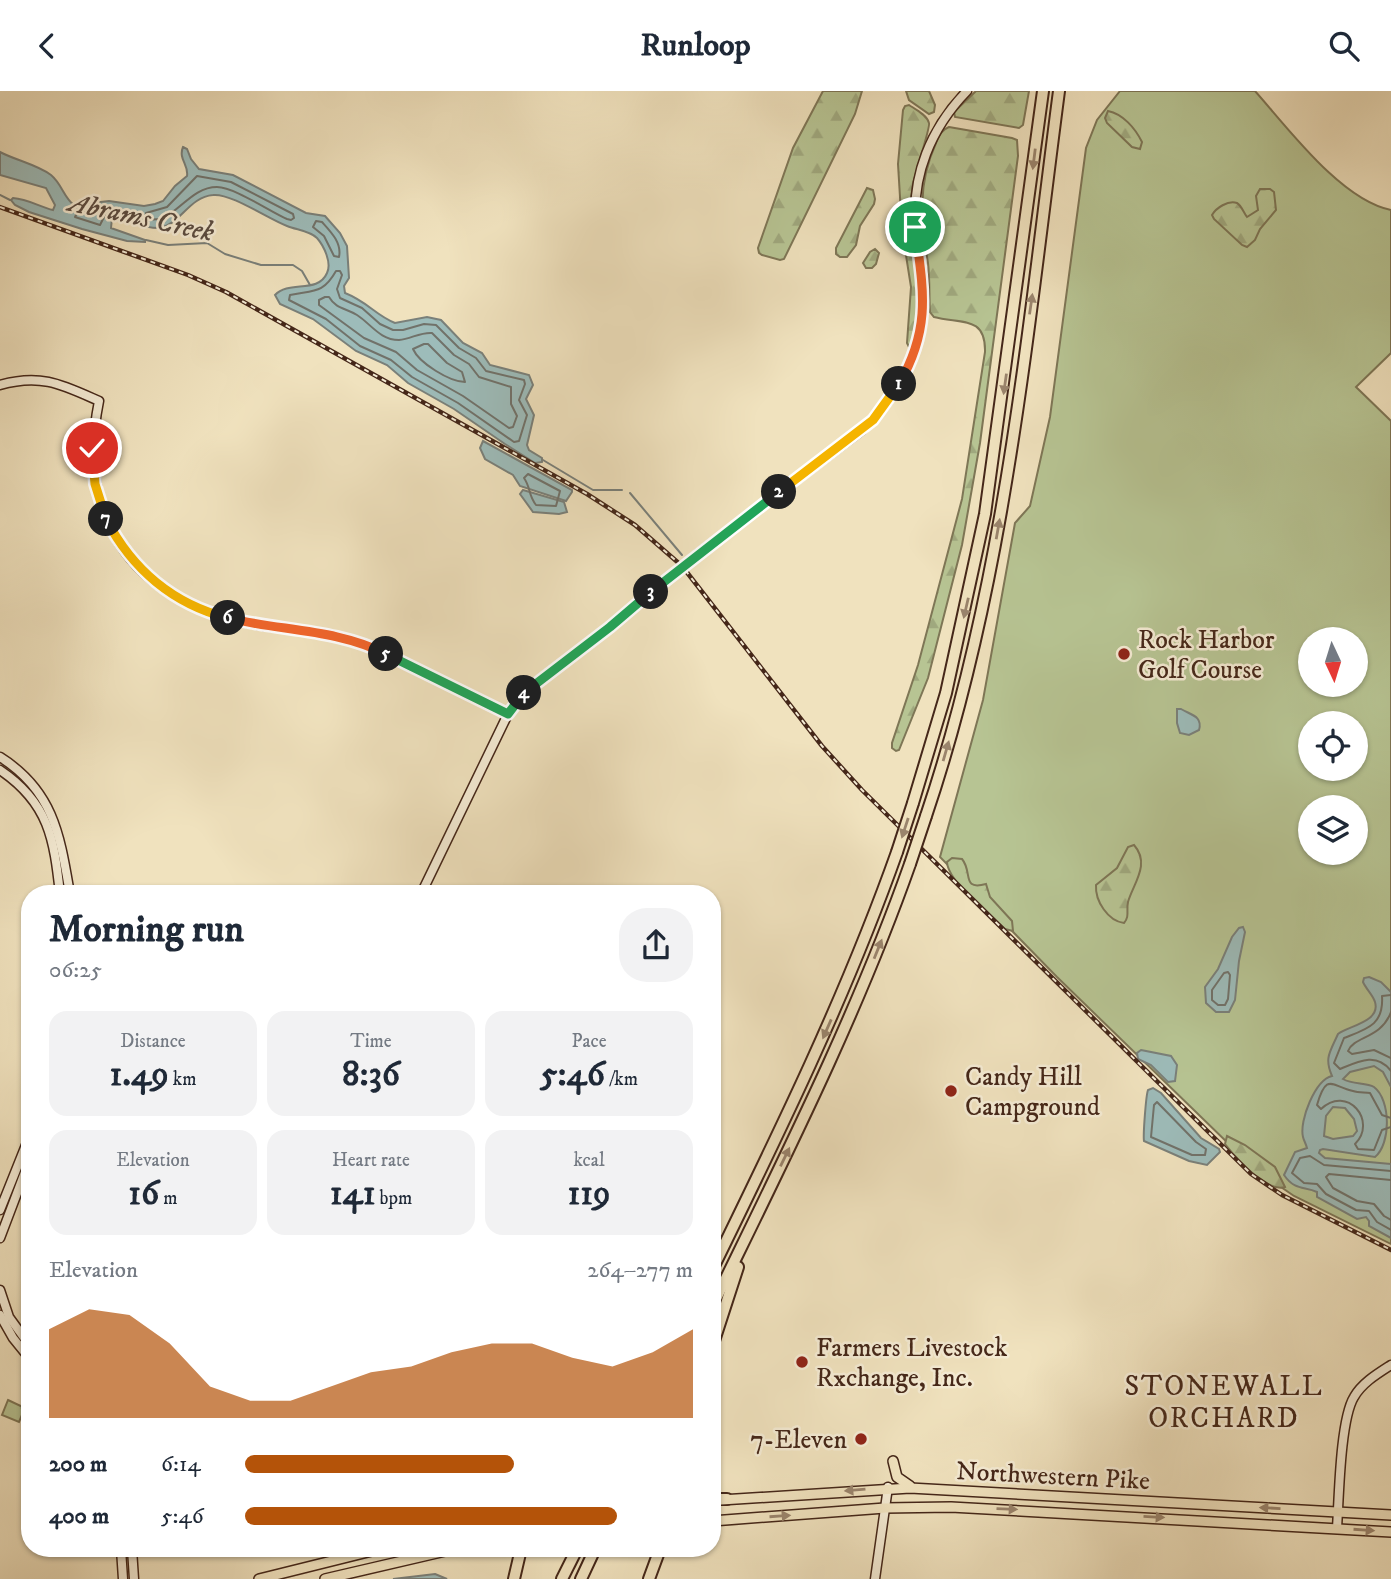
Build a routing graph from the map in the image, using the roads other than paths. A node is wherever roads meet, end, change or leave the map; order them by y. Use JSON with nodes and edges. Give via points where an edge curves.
{"nodes":[{"id":1,"x":967,"y":91,"type":"edge"},
{"id":2,"x":1043,"y":91,"type":"edge"},
{"id":3,"x":1059,"y":91,"type":"edge"},
{"id":4,"x":0,"y":385,"type":"edge"},
{"id":5,"x":508,"y":714,"type":"junction"},
{"id":6,"x":0,"y":757,"type":"edge"},
{"id":7,"x":0,"y":770,"type":"edge"},
{"id":8,"x":60,"y":885,"type":"edge"},
{"id":9,"x":69,"y":885,"type":"edge"},
{"id":10,"x":425,"y":885,"type":"edge"},
{"id":11,"x":21,"y":1158,"type":"edge"},
{"id":12,"x":759,"y":1173,"type":"junction"},
{"id":13,"x":21,"y":1183,"type":"edge"},
{"id":14,"x":772,"y":1183,"type":"junction"},
{"id":15,"x":0,"y":1210,"type":"edge"},
{"id":16,"x":0,"y":1238,"type":"edge"},
{"id":17,"x":721,"y":1240,"type":"edge"},
{"id":18,"x":721,"y":1251,"type":"edge"},
{"id":19,"x":721,"y":1288,"type":"edge"},
{"id":20,"x":0,"y":1290,"type":"edge"},
{"id":21,"x":0,"y":1315,"type":"edge"},
{"id":22,"x":721,"y":1319,"type":"edge"},
{"id":23,"x":21,"y":1334,"type":"edge"},
{"id":24,"x":21,"y":1348,"type":"edge"},
{"id":25,"x":1391,"y":1365,"type":"edge"},
{"id":26,"x":893,"y":1461,"type":"dead end"},
{"id":27,"x":888,"y":1487,"type":"junction"},
{"id":28,"x":914,"y":1488,"type":"junction"},
{"id":29,"x":721,"y":1499,"type":"edge"},
{"id":30,"x":727,"y":1499,"type":"joint"},
{"id":31,"x":1104,"y":1499,"type":"junction"},
{"id":32,"x":885,"y":1508,"type":"junction"},
{"id":33,"x":1338,"y":1512,"type":"junction"},
{"id":34,"x":1086,"y":1513,"type":"junction"},
{"id":35,"x":1391,"y":1515,"type":"edge"},
{"id":36,"x":721,"y":1520,"type":"edge"},
{"id":37,"x":1337,"y":1528,"type":"junction"},
{"id":38,"x":1391,"y":1532,"type":"edge"},
{"id":39,"x":122,"y":1557,"type":"edge"},
{"id":40,"x":133,"y":1557,"type":"edge"},
{"id":41,"x":347,"y":1557,"type":"edge"},
{"id":42,"x":422,"y":1557,"type":"edge"},
{"id":43,"x":514,"y":1557,"type":"edge"},
{"id":44,"x":519,"y":1557,"type":"edge"},
{"id":45,"x":573,"y":1557,"type":"edge"},
{"id":46,"x":591,"y":1557,"type":"edge"},
{"id":47,"x":657,"y":1557,"type":"edge"},
{"id":48,"x":331,"y":1561,"type":"junction"},
{"id":49,"x":515,"y":1575,"type":"edge"},
{"id":50,"x":342,"y":1577,"type":"edge"},
{"id":51,"x":123,"y":1579,"type":"edge"},
{"id":52,"x":134,"y":1579,"type":"edge"},
{"id":53,"x":259,"y":1579,"type":"edge"},
{"id":54,"x":329,"y":1579,"type":"edge"},
{"id":55,"x":562,"y":1579,"type":"edge"},
{"id":56,"x":581,"y":1579,"type":"edge"},
{"id":57,"x":649,"y":1579,"type":"edge"},
{"id":58,"x":875,"y":1579,"type":"edge"}],
"edges":[{"from":1,"to":5,"type":"main road","via":[[935,132],[918,178],[915,216],[923,310],[917,344],[880,412],[529,688]]},
{"from":2,"to":12,"type":"highway","one_way":true,"bridge":true,"via":[[985,514],[946,693],[873,918],[831,1022]]},
{"from":14,"to":3,"type":"highway","one_way":true,"bridge":true,"via":[[853,1012],[910,864],[964,684],[999,529]]},
{"from":4,"to":5,"type":"main road","via":[[41,380],[99,401],[92,458],[101,506],[120,544],[158,585],[224,617],[328,635],[379,650]]},
{"from":5,"to":10,"type":"main road"},
{"from":6,"to":9,"type":"main road","via":[[36,787],[51,811]]},
{"from":7,"to":8,"type":"main road","via":[[42,813],[51,833]]},
{"from":11,"to":15,"type":"main road"},
{"from":12,"to":17,"type":"highway"},
{"from":12,"to":18,"type":"highway"},
{"from":13,"to":16,"type":"main road"},
{"from":14,"to":19,"type":"highway"},
{"from":14,"to":22,"type":"highway"},
{"from":20,"to":23,"type":"main road","via":[[9,1317]]},
{"from":21,"to":24,"type":"main road"},
{"from":25,"to":33,"type":"main road","via":[[1369,1380],[1351,1401]]},
{"from":26,"to":28,"type":"main road","via":[[897,1477]]},
{"from":27,"to":28,"type":"main road","name":"Northwestern Pike"},
{"from":27,"to":30,"type":"main road","name":"Northwestern Pike","one_way":true},
{"from":27,"to":32,"type":"main road"},
{"from":28,"to":31,"type":"main road","name":"Northwestern Pike"},
{"from":29,"to":30,"type":"highway"},
{"from":33,"to":31,"type":"main road","name":"Northwestern Pike","one_way":true},
{"from":31,"to":34,"type":"main road","via":[[1091,1504]]},
{"from":32,"to":34,"type":"main road","name":"Northwestern Pike","one_way":true},
{"from":36,"to":32,"type":"main road","name":"Northwestern Pike","one_way":true},
{"from":32,"to":58,"type":"main road"},
{"from":33,"to":35,"type":"main road","name":"Northwestern Pike"},
{"from":33,"to":37,"type":"main road"},
{"from":34,"to":37,"type":"main road","name":"Northwestern Pike","one_way":true},
{"from":37,"to":38,"type":"main road","name":"Northwestern Pike","one_way":true},
{"from":39,"to":51,"type":"main road"},
{"from":40,"to":52,"type":"main road"},
{"from":41,"to":48,"type":"main road"},
{"from":42,"to":50,"type":"main road"},
{"from":43,"to":49,"type":"highway"},
{"from":44,"to":49,"type":"highway"},
{"from":45,"to":55,"type":"highway"},
{"from":46,"to":56,"type":"highway"},
{"from":47,"to":57,"type":"highway"},
{"from":48,"to":50,"type":"main road"},
{"from":48,"to":53,"type":"main road"},
{"from":48,"to":54,"type":"main road"},
{"from":50,"to":54,"type":"main road"}]}
